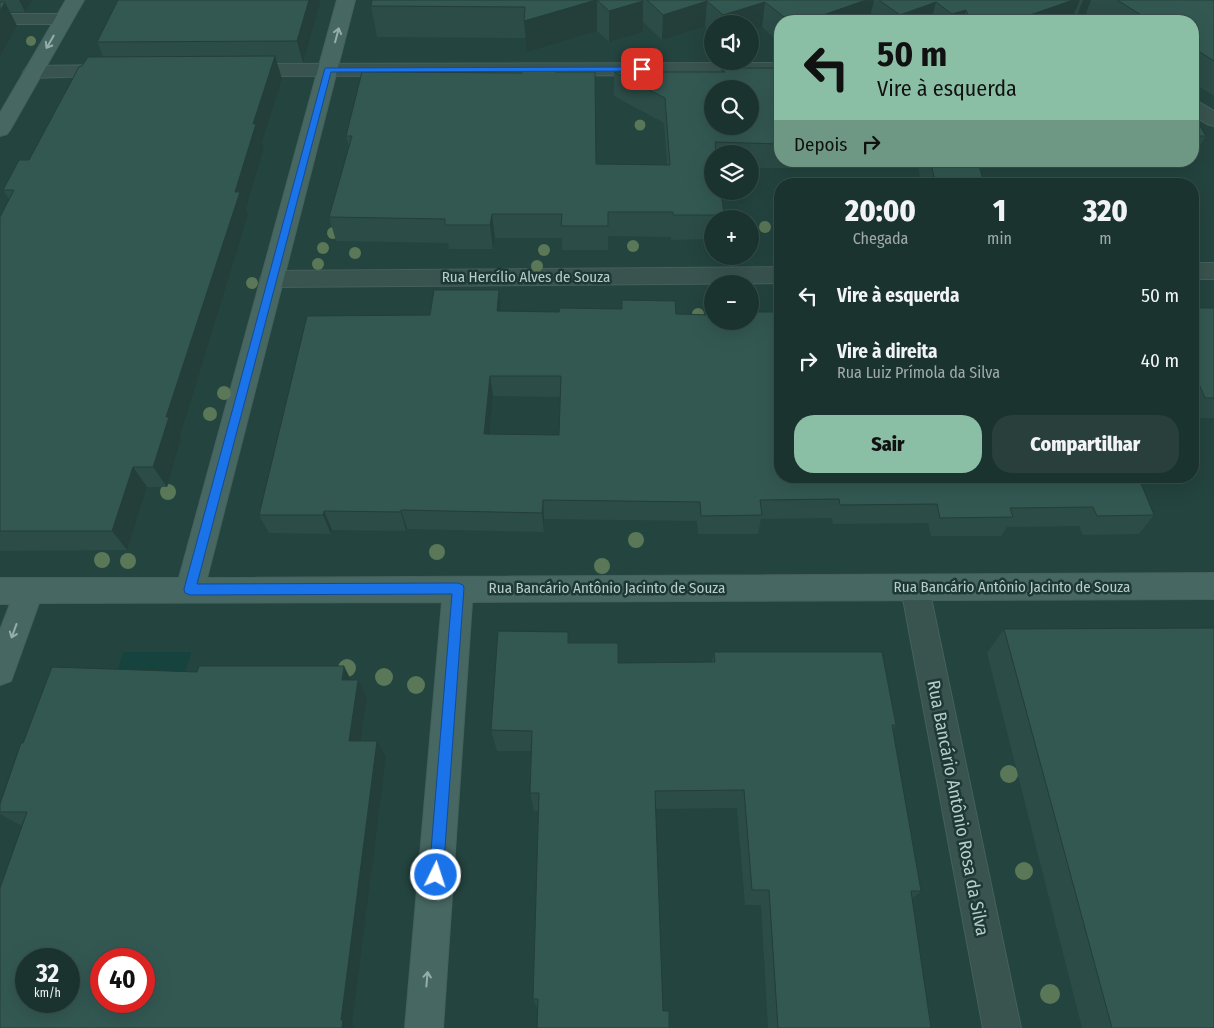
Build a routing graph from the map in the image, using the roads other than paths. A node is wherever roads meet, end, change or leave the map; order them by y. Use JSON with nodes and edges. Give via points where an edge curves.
{"nodes":[{"id":1,"x":75,"y":0,"type":"edge"},
{"id":2,"x":346,"y":0,"type":"edge"},
{"id":3,"x":0,"y":19,"type":"edge"},
{"id":4,"x":64,"y":19,"type":"junction"},
{"id":5,"x":774,"y":69,"type":"edge"},
{"id":6,"x":220,"y":70,"type":"edge"},
{"id":7,"x":328,"y":70,"type":"junction"},
{"id":8,"x":132,"y":71,"type":"edge"},
{"id":9,"x":34,"y":72,"type":"junction"},
{"id":10,"x":1199,"y":110,"type":"edge"},
{"id":11,"x":1214,"y":120,"type":"edge"},
{"id":12,"x":0,"y":130,"type":"edge"},
{"id":13,"x":1199,"y":271,"type":"edge"},
{"id":14,"x":1214,"y":271,"type":"edge"},
{"id":15,"x":774,"y":274,"type":"edge"},
{"id":16,"x":272,"y":279,"type":"junction"},
{"id":17,"x":1214,"y":586,"type":"edge"},
{"id":18,"x":458,"y":588,"type":"junction"},
{"id":19,"x":915,"y":588,"type":"junction"},
{"id":20,"x":190,"y":589,"type":"junction"},
{"id":21,"x":0,"y":591,"type":"edge"},
{"id":22,"x":29,"y":591,"type":"junction"},
{"id":23,"x":0,"y":671,"type":"edge"},
{"id":24,"x":424,"y":1028,"type":"edge"},
{"id":25,"x":1002,"y":1028,"type":"edge"}],
"edges":[{"from":1,"to":4,"type":"street"},
{"from":7,"to":2,"type":"street","one_way":true},
{"from":3,"to":4,"type":"street"},
{"from":4,"to":9,"type":"street","one_way":true},
{"from":5,"to":7,"type":"street"},
{"from":6,"to":7,"type":"street"},
{"from":7,"to":16,"type":"street"},
{"from":8,"to":9,"type":"street"},
{"from":9,"to":12,"type":"street"},
{"from":10,"to":11,"type":"street"},
{"from":13,"to":14,"type":"street"},
{"from":15,"to":16,"type":"street","name":"Rua Hercílio Alves de Souza"},
{"from":16,"to":20,"type":"street"},
{"from":17,"to":19,"type":"street","name":"Rua Bancário Antônio Jacinto de Souza"},
{"from":18,"to":19,"type":"street","name":"Rua Bancário Antônio Jacinto de Souza"},
{"from":18,"to":20,"type":"street","name":"Rua Bancário Antônio Jacinto de Souza"},
{"from":24,"to":18,"type":"street","one_way":true},
{"from":19,"to":25,"type":"street","name":"Rua Bancário Antônio Rosa da Silva"},
{"from":20,"to":22,"type":"street","name":"Rua Bancário Antônio Jacinto de Souza"},
{"from":21,"to":22,"type":"street","name":"Rua Bancário Antônio Jacinto de Souza"},
{"from":22,"to":23,"type":"street","one_way":true}]}
